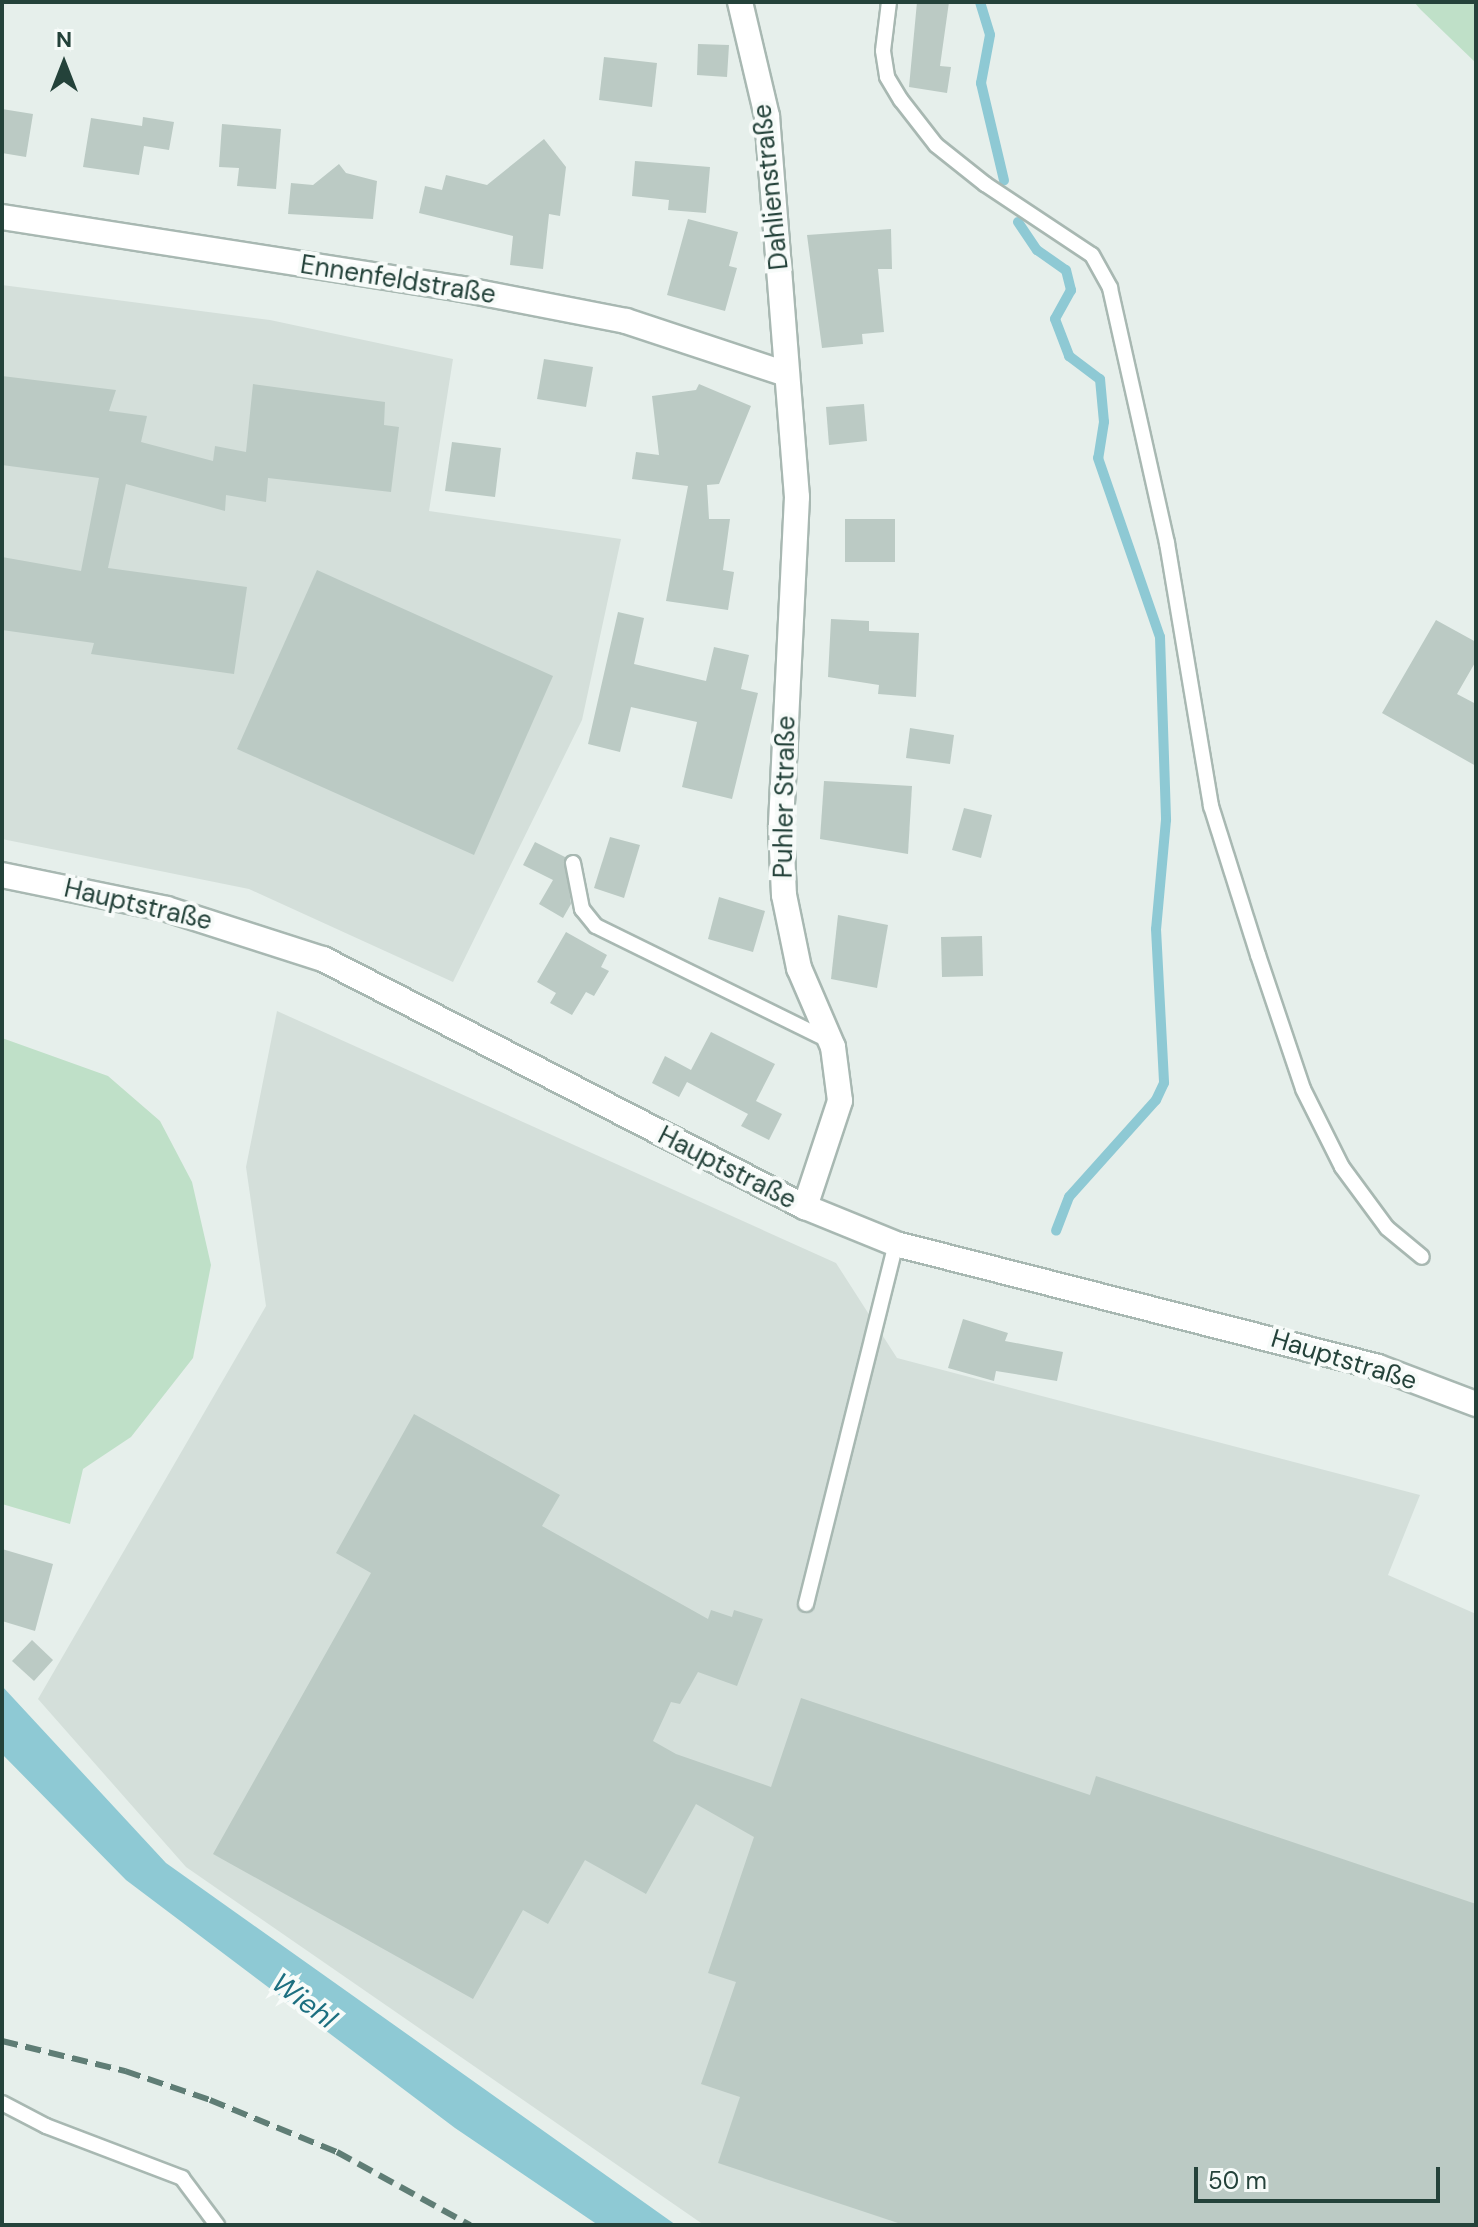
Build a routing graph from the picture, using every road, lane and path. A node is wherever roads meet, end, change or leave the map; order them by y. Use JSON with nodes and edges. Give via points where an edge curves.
{"nodes":[{"id":1,"x":740,"y":2,"type":"edge"},
{"id":2,"x":889,"y":2,"type":"edge"},
{"id":3,"x":2,"y":217,"type":"edge"},
{"id":4,"x":786,"y":374,"type":"junction"},
{"id":5,"x":573,"y":863,"type":"dead end"},
{"id":6,"x":2,"y":875,"type":"edge"},
{"id":7,"x":830,"y":1041,"type":"junction"},
{"id":8,"x":805,"y":1207,"type":"junction"},
{"id":9,"x":896,"y":1244,"type":"junction"},
{"id":10,"x":1422,"y":1257,"type":"dead end"},
{"id":11,"x":1476,"y":1404,"type":"edge"},
{"id":12,"x":806,"y":1604,"type":"dead end"},
{"id":13,"x":2,"y":2103,"type":"edge"},
{"id":14,"x":217,"y":2225,"type":"edge"}],
"edges":[{"from":1,"to":4,"type":"street","name":"Dahlienstraße","via":[[767,116]]},
{"from":2,"to":10,"type":"lane","via":[[883,51],[887,77],[901,100],[936,145],[960,165],[1092,255],[1110,288],[1167,543],[1211,806],[1258,955],[1303,1089],[1342,1167],[1387,1228]]},
{"from":3,"to":4,"type":"street","name":"Ennenfeldstraße","via":[[462,289],[626,321]]},
{"from":4,"to":7,"type":"street","name":"Puhler Straße","via":[[797,497],[781,827],[784,895],[799,968]]},
{"from":5,"to":7,"type":"lane","via":[[582,909],[596,926]]},
{"from":6,"to":8,"type":"street","name":"Hauptstraße","via":[[167,909],[323,959]]},
{"from":7,"to":8,"type":"street","name":"Puhler Straße","via":[[840,1101]]},
{"from":8,"to":9,"type":"street","name":"Hauptstraße"},
{"from":9,"to":11,"type":"street","name":"Hauptstraße","via":[[1378,1367]]},
{"from":9,"to":12,"type":"lane"},
{"from":13,"to":14,"type":"lane","via":[[46,2126],[182,2178]]}]}
